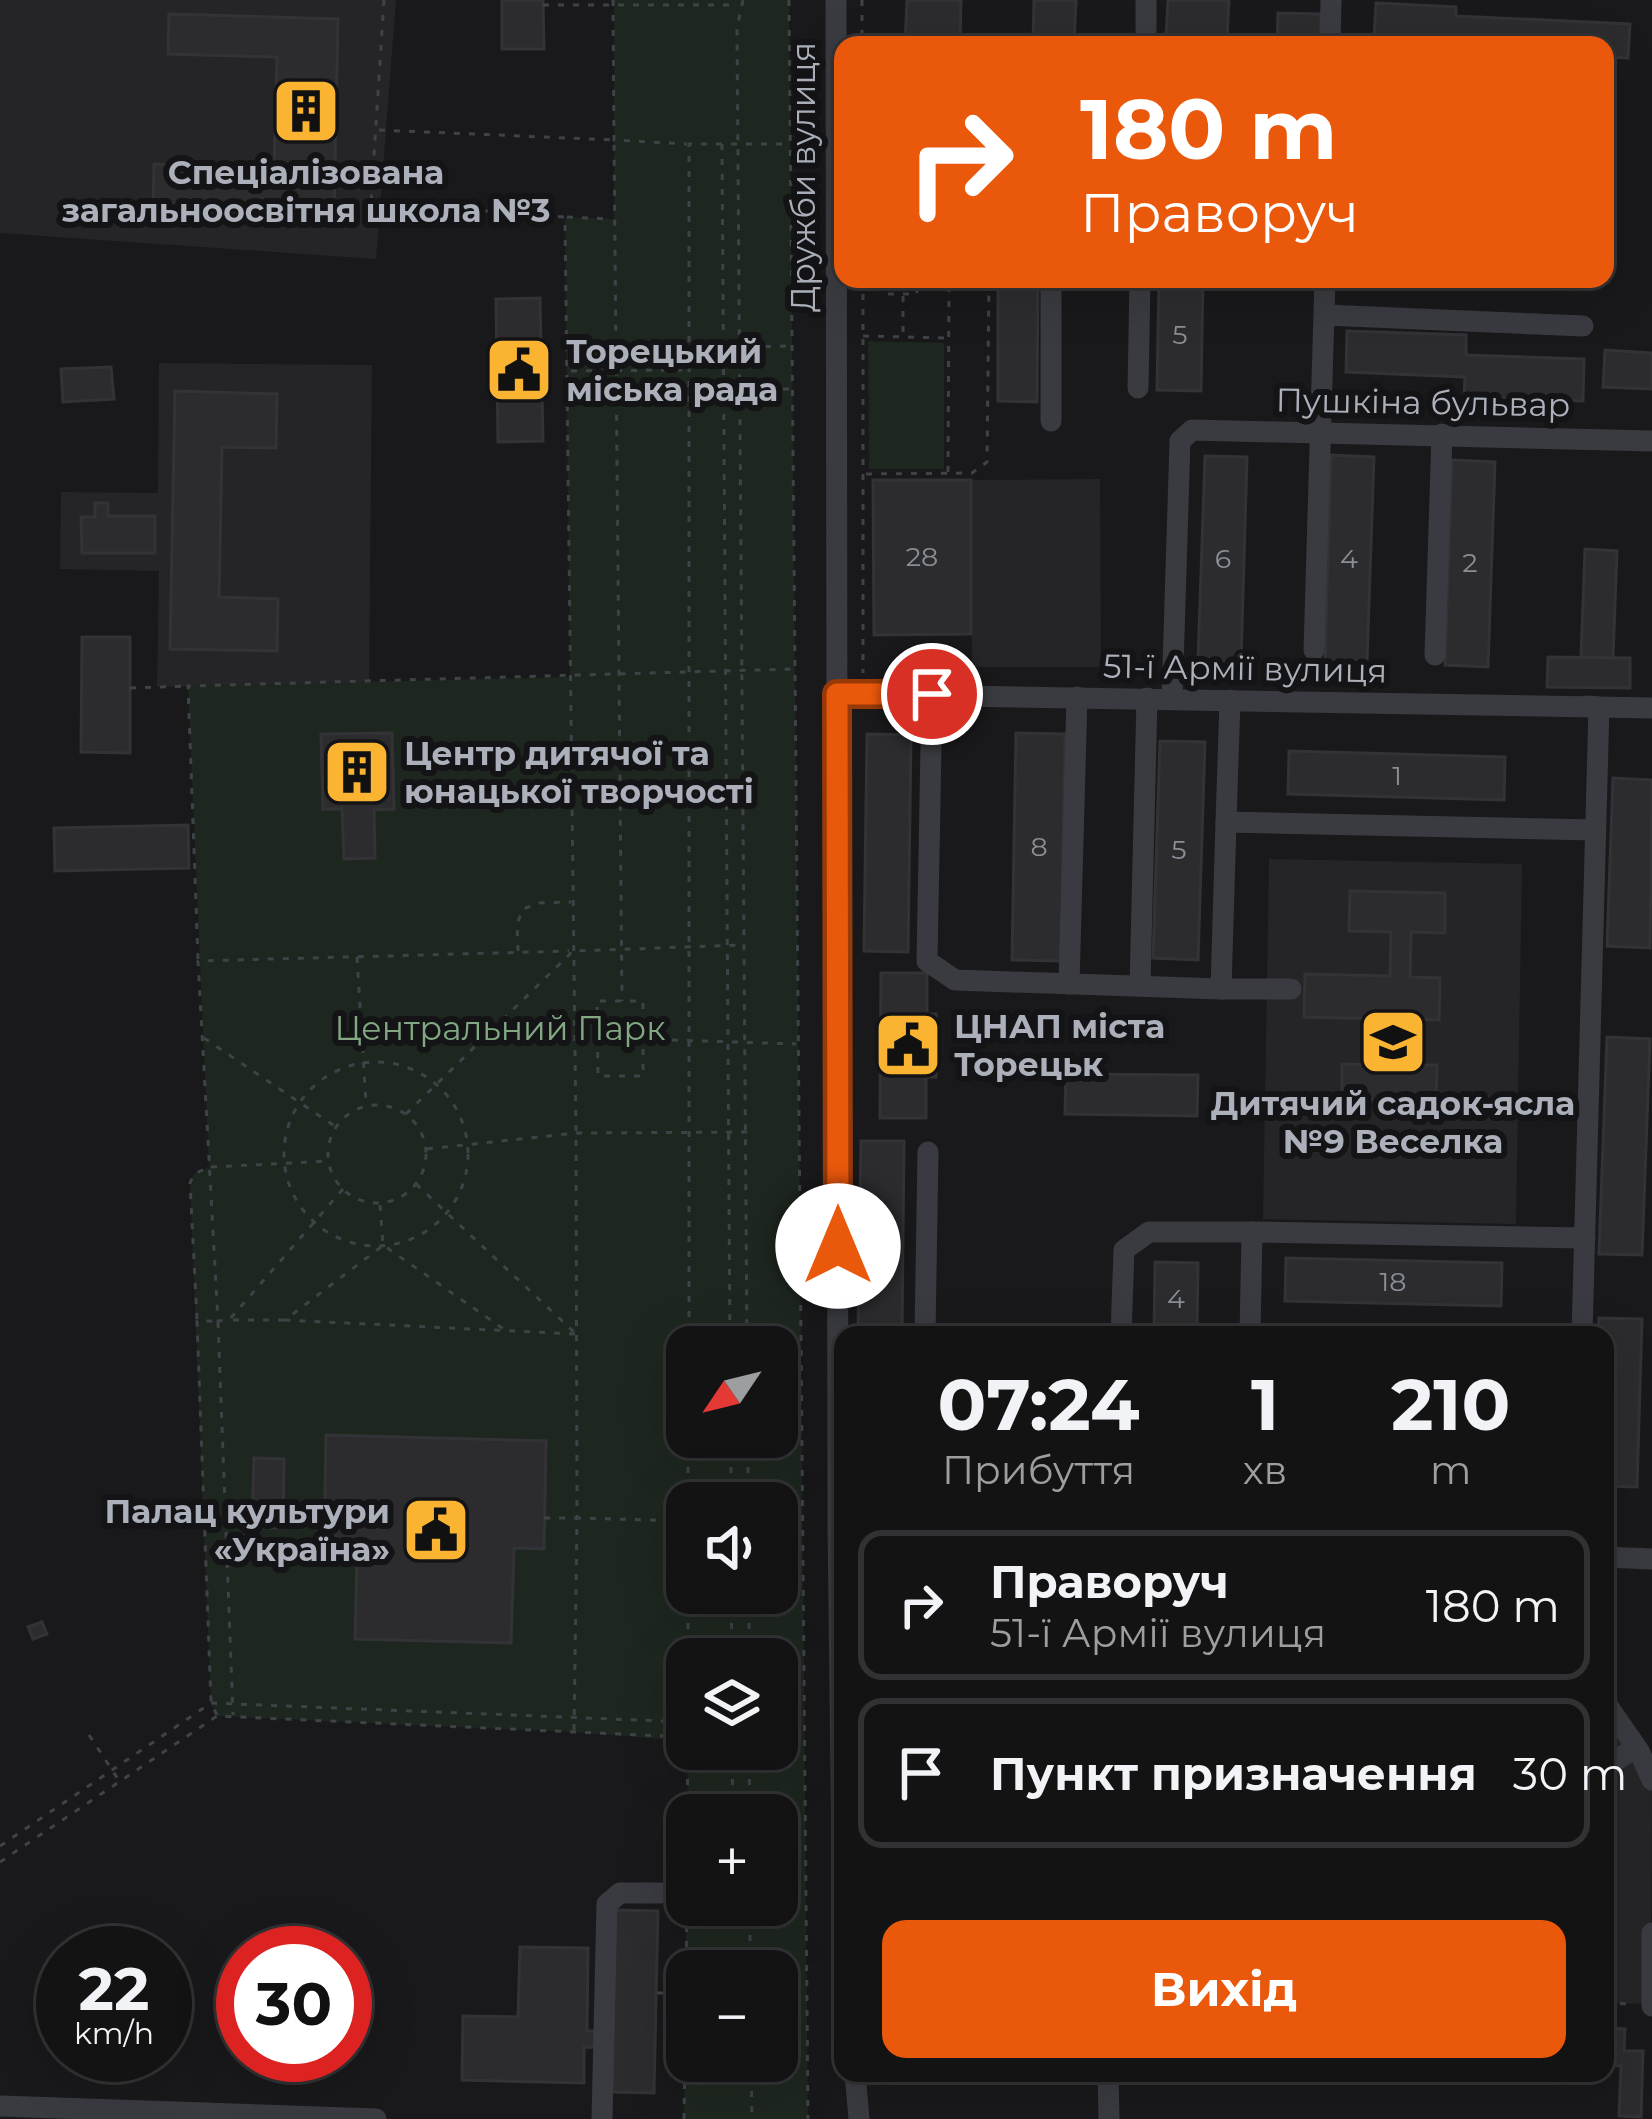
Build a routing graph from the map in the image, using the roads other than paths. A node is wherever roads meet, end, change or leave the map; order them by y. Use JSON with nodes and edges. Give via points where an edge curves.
{"nodes":[{"id":1,"x":836,"y":0,"type":"edge"},
{"id":2,"x":1146,"y":0,"type":"edge"},
{"id":3,"x":1331,"y":0,"type":"edge"},
{"id":4,"x":836,"y":36,"type":"edge"},
{"id":5,"x":1146,"y":36,"type":"edge"},
{"id":6,"x":1330,"y":36,"type":"edge"},
{"id":7,"x":836,"y":288,"type":"edge"},
{"id":8,"x":1051,"y":288,"type":"edge"},
{"id":9,"x":1140,"y":288,"type":"edge"},
{"id":10,"x":1325,"y":288,"type":"edge"},
{"id":11,"x":1325,"y":315,"type":"junction"},
{"id":12,"x":1583,"y":326,"type":"dead end"},
{"id":13,"x":1138,"y":388,"type":"dead end"},
{"id":14,"x":1051,"y":421,"type":"dead end"},
{"id":15,"x":1322,"y":431,"type":"junction"},
{"id":16,"x":1442,"y":434,"type":"junction"},
{"id":17,"x":1652,"y":441,"type":"edge"},
{"id":18,"x":1314,"y":650,"type":"dead end"},
{"id":19,"x":1435,"y":655,"type":"dead end"},
{"id":20,"x":837,"y":694,"type":"junction"},
{"id":21,"x":932,"y":694,"type":"junction"},
{"id":22,"x":1077,"y":697,"type":"junction"},
{"id":23,"x":1147,"y":698,"type":"junction"},
{"id":24,"x":1172,"y":699,"type":"junction"},
{"id":25,"x":1230,"y":700,"type":"junction"},
{"id":26,"x":1593,"y":706,"type":"junction"},
{"id":27,"x":1652,"y":708,"type":"edge"},
{"id":28,"x":1226,"y":822,"type":"junction"},
{"id":29,"x":1594,"y":830,"type":"junction"},
{"id":30,"x":1069,"y":984,"type":"junction"},
{"id":31,"x":1140,"y":986,"type":"junction"},
{"id":32,"x":1221,"y":989,"type":"junction"},
{"id":33,"x":1291,"y":989,"type":"dead end"},
{"id":34,"x":928,"y":1152,"type":"dead end"},
{"id":35,"x":1252,"y":1232,"type":"junction"},
{"id":36,"x":1585,"y":1238,"type":"junction"},
{"id":37,"x":840,"y":1326,"type":"edge"},
{"id":38,"x":925,"y":1326,"type":"edge"},
{"id":39,"x":1121,"y":1326,"type":"edge"},
{"id":40,"x":1250,"y":1326,"type":"edge"},
{"id":41,"x":1582,"y":1326,"type":"edge"},
{"id":42,"x":1614,"y":1557,"type":"edge"},
{"id":43,"x":1652,"y":1559,"type":"edge"},
{"id":44,"x":1614,"y":1715,"type":"edge"},
{"id":45,"x":1636,"y":1747,"type":"junction"},
{"id":46,"x":1614,"y":1762,"type":"edge"},
{"id":47,"x":1652,"y":1780,"type":"edge"},
{"id":48,"x":660,"y":1893,"type":"dead end"},
{"id":49,"x":1652,"y":1933,"type":"edge"},
{"id":50,"x":1652,"y":2005,"type":"edge"},
{"id":51,"x":856,"y":2082,"type":"edge"},
{"id":52,"x":1108,"y":2082,"type":"edge"},
{"id":53,"x":0,"y":2107,"type":"edge"},
{"id":54,"x":376,"y":2119,"type":"edge"},
{"id":55,"x":602,"y":2119,"type":"edge"},
{"id":56,"x":859,"y":2119,"type":"edge"},
{"id":57,"x":1108,"y":2119,"type":"edge"}],
"edges":[{"from":1,"to":4,"type":"street","name":"Дружби вулиця"},
{"from":2,"to":5,"type":"street"},
{"from":3,"to":6,"type":"street"},
{"from":7,"to":20,"type":"street","name":"Дружби вулиця"},
{"from":8,"to":14,"type":"street"},
{"from":9,"to":13,"type":"street"},
{"from":10,"to":11,"type":"street"},
{"from":11,"to":12,"type":"street"},
{"from":11,"to":15,"type":"street"},
{"from":15,"to":16,"type":"street","name":"Пушкіна бульвар"},
{"from":15,"to":18,"type":"street"},
{"from":15,"to":24,"type":"street","name":"Пушкіна бульвар","via":[[1192,430],[1180,441]]},
{"from":16,"to":17,"type":"street","name":"Пушкіна бульвар"},
{"from":16,"to":19,"type":"street"},
{"from":20,"to":21,"type":"street","name":"51-ї Армії вулиця"},
{"from":20,"to":37,"type":"street","name":"Дружби вулиця"},
{"from":21,"to":22,"type":"street","name":"51-ї Армії вулиця"},
{"from":21,"to":30,"type":"street","via":[[927,961],[955,980]]},
{"from":22,"to":23,"type":"street","name":"51-ї Армії вулиця"},
{"from":22,"to":30,"type":"street"},
{"from":23,"to":24,"type":"street","name":"51-ї Армії вулиця"},
{"from":23,"to":31,"type":"street"},
{"from":24,"to":25,"type":"street","name":"51-ї Армії вулиця"},
{"from":25,"to":26,"type":"street","name":"51-ї Армії вулиця"},
{"from":25,"to":28,"type":"street"},
{"from":26,"to":27,"type":"street","name":"51-ї Армії вулиця"},
{"from":26,"to":29,"type":"street"},
{"from":28,"to":29,"type":"street"},
{"from":28,"to":32,"type":"street"},
{"from":29,"to":36,"type":"street"},
{"from":30,"to":31,"type":"street"},
{"from":31,"to":32,"type":"street"},
{"from":32,"to":33,"type":"street"},
{"from":34,"to":38,"type":"street"},
{"from":35,"to":36,"type":"street"},
{"from":35,"to":39,"type":"street","via":[[1149,1232],[1124,1250]]},
{"from":35,"to":40,"type":"street"},
{"from":36,"to":41,"type":"street"},
{"from":42,"to":43,"type":"street"},
{"from":44,"to":45,"type":"street"},
{"from":45,"to":46,"type":"street"},
{"from":45,"to":47,"type":"street"},
{"from":48,"to":55,"type":"street","via":[[620,1893],[607,1904]]},
{"from":49,"to":50,"type":"street"},
{"from":51,"to":56,"type":"street"},
{"from":52,"to":57,"type":"street"},
{"from":53,"to":54,"type":"street"}]}
